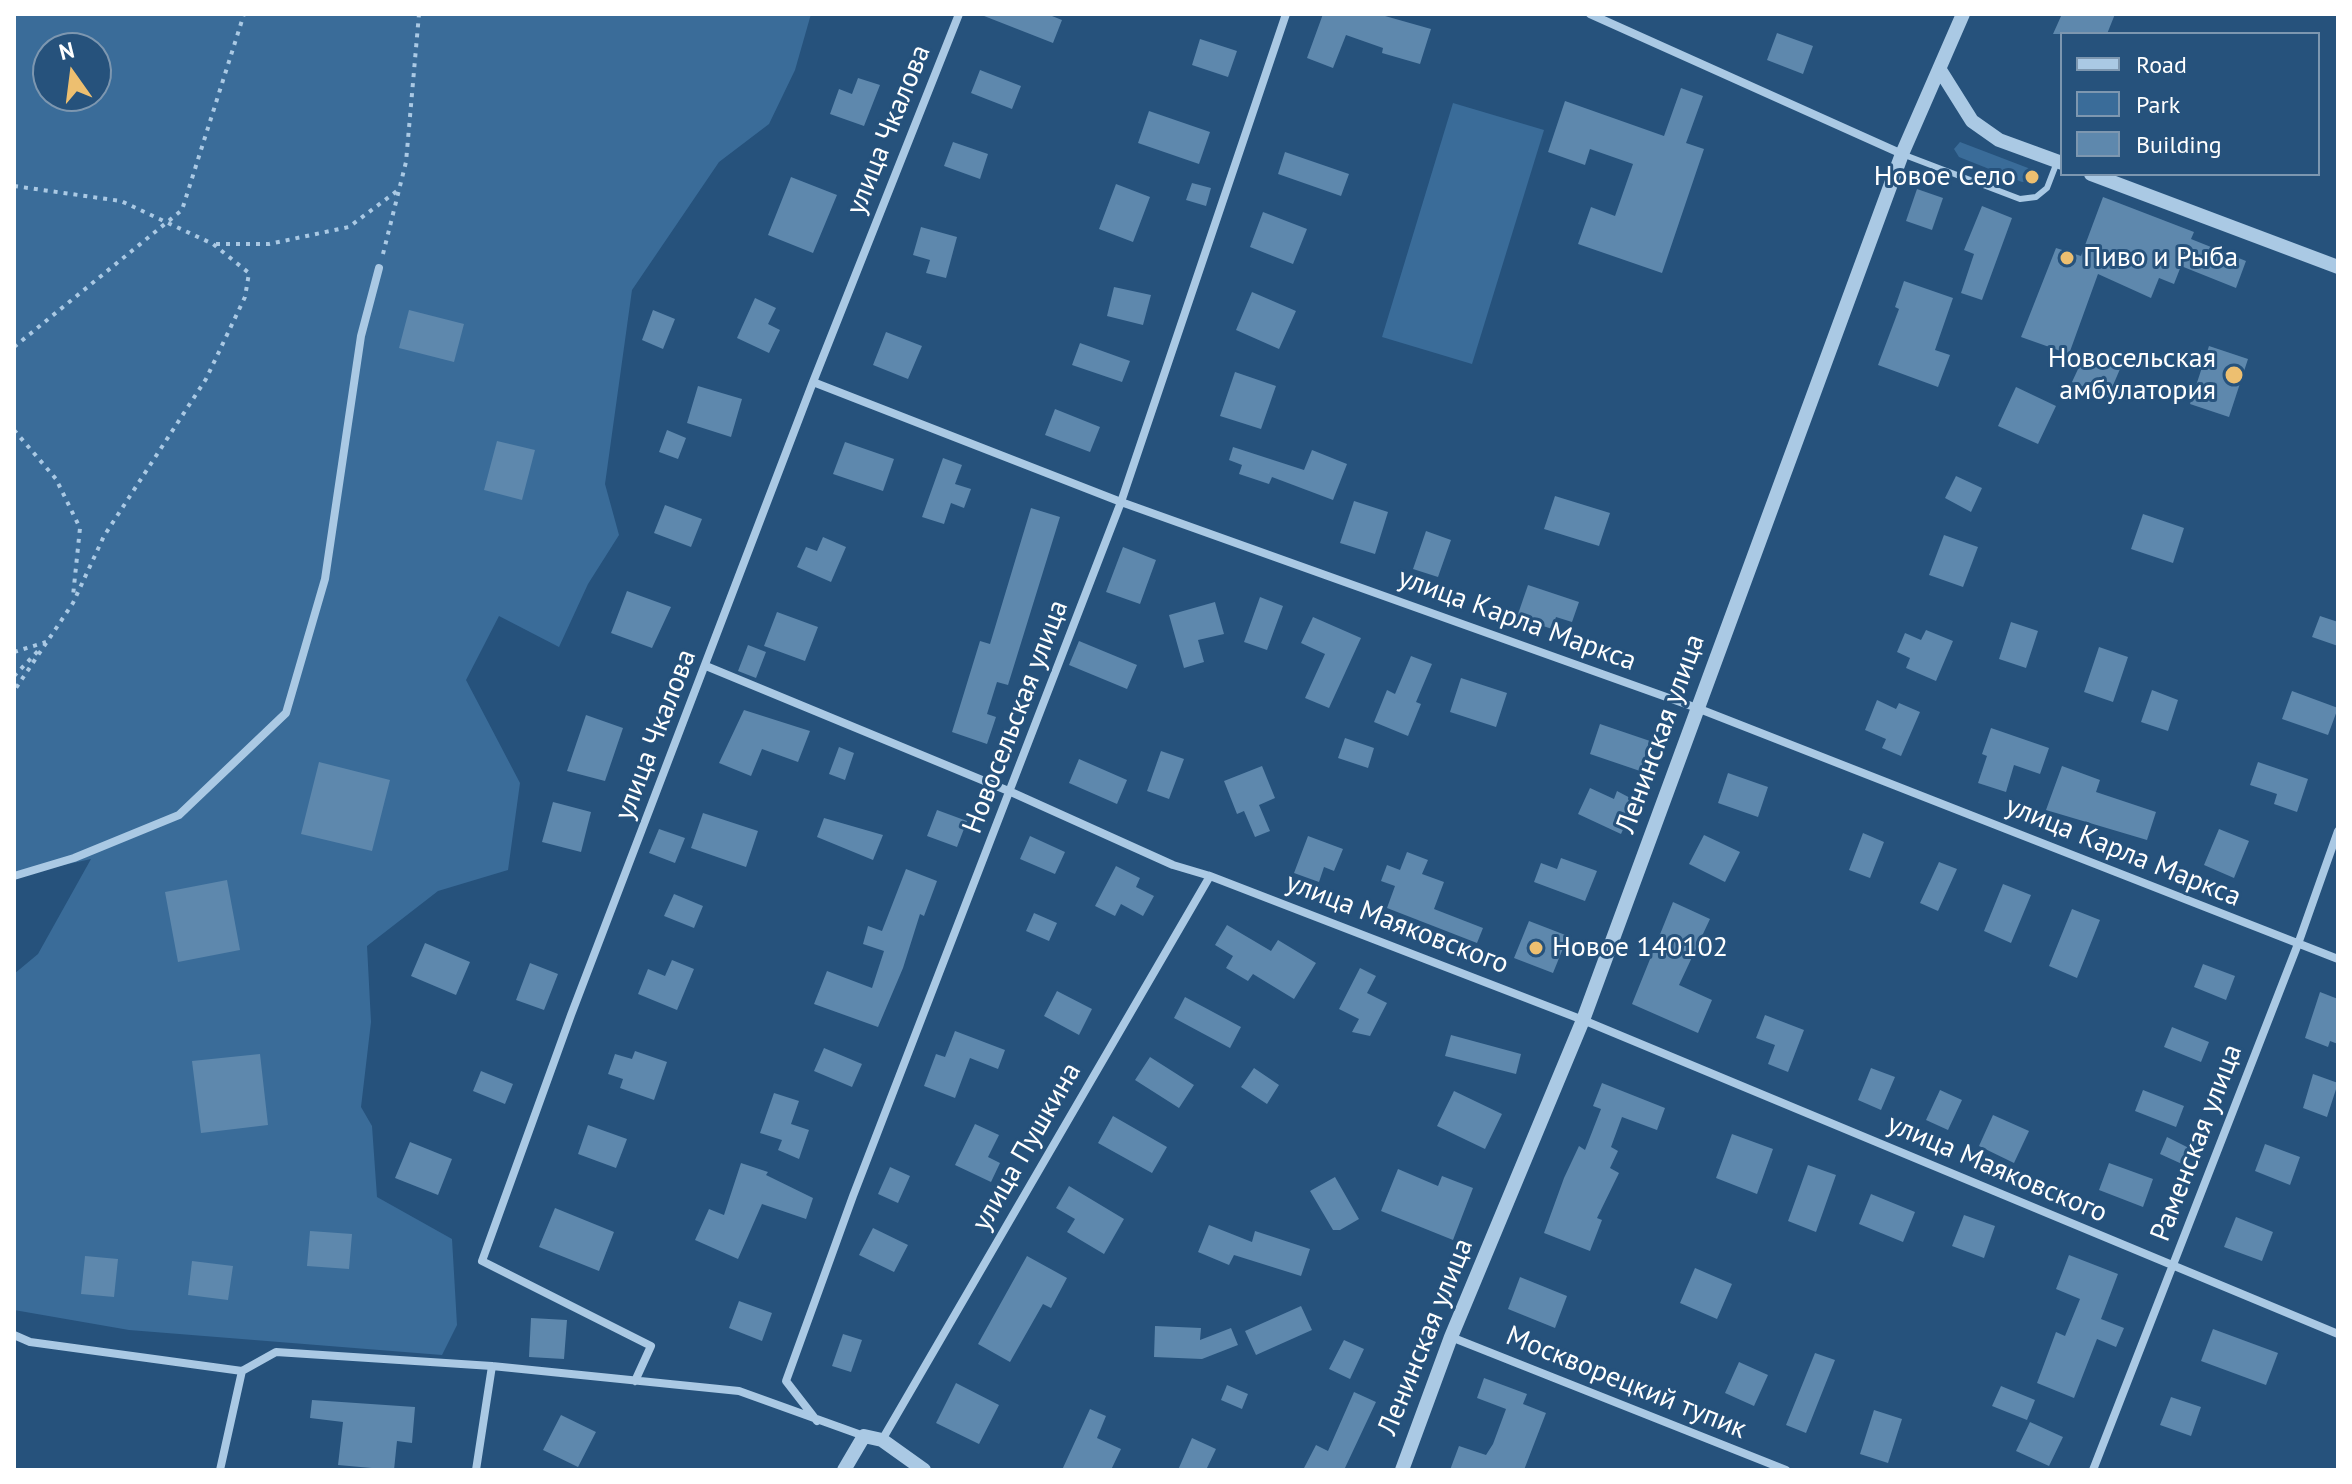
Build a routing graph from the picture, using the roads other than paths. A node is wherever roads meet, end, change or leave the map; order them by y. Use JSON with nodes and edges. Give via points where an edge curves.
{"nodes":[{"id":1,"x":959,"y":14,"type":"edge"},
{"id":2,"x":1286,"y":14,"type":"edge"},
{"id":3,"x":1590,"y":14,"type":"edge"},
{"id":4,"x":1963,"y":14,"type":"edge"},
{"id":5,"x":1940,"y":70,"type":"junction"},
{"id":6,"x":1902,"y":154,"type":"junction"},
{"id":7,"x":2060,"y":162,"type":"edge"},
{"id":8,"x":2096,"y":176,"type":"edge"},
{"id":9,"x":2338,"y":267,"type":"edge"},
{"id":10,"x":379,"y":268,"type":"road end"},
{"id":11,"x":813,"y":382,"type":"junction"},
{"id":12,"x":1121,"y":502,"type":"junction"},
{"id":13,"x":706,"y":666,"type":"junction"},
{"id":14,"x":1697,"y":708,"type":"junction"},
{"id":15,"x":1011,"y":792,"type":"junction"},
{"id":16,"x":2338,"y":831,"type":"edge"},
{"id":17,"x":14,"y":876,"type":"edge"},
{"id":18,"x":1210,"y":876,"type":"junction"},
{"id":19,"x":2298,"y":944,"type":"junction"},
{"id":20,"x":2338,"y":959,"type":"edge"},
{"id":21,"x":1583,"y":1020,"type":"junction"},
{"id":22,"x":2172,"y":1267,"type":"junction"},
{"id":23,"x":2338,"y":1334,"type":"edge"},
{"id":24,"x":14,"y":1335,"type":"edge"},
{"id":25,"x":1451,"y":1337,"type":"junction"},
{"id":26,"x":492,"y":1366,"type":"junction"},
{"id":27,"x":242,"y":1371,"type":"junction"},
{"id":28,"x":635,"y":1381,"type":"junction"},
{"id":29,"x":817,"y":1421,"type":"junction"},
{"id":30,"x":864,"y":1436,"type":"junction"},
{"id":31,"x":882,"y":1440,"type":"junction"},
{"id":32,"x":220,"y":1470,"type":"edge"},
{"id":33,"x":476,"y":1470,"type":"edge"},
{"id":34,"x":844,"y":1470,"type":"edge"},
{"id":35,"x":924,"y":1470,"type":"edge"},
{"id":36,"x":1402,"y":1470,"type":"edge"},
{"id":37,"x":1786,"y":1470,"type":"edge"},
{"id":38,"x":2093,"y":1470,"type":"edge"}],
"edges":[{"from":1,"to":11,"type":"street","name":"улица Чкалова"},
{"from":2,"to":12,"type":"street","name":"Новосельская улица"},
{"from":3,"to":6,"type":"street"},
{"from":4,"to":5,"type":"street","name":"Ленинская улица"},
{"from":5,"to":6,"type":"street","name":"Ленинская улица"},
{"from":5,"to":7,"type":"street","via":[[1972,121],[1999,140]]},
{"from":6,"to":7,"type":"lane","via":[[2020,199],[2036,197],[2047,188]]},
{"from":6,"to":14,"type":"street","name":"Ленинская улица"},
{"from":8,"to":9,"type":"street"},
{"from":10,"to":17,"type":"street","via":[[361,336],[325,579],[286,713],[179,815]]},
{"from":11,"to":12,"type":"street","name":"улица Карла Маркса"},
{"from":11,"to":13,"type":"street","name":"улица Чкалова"},
{"from":12,"to":14,"type":"street","name":"улица Карла Маркса"},
{"from":12,"to":15,"type":"street","name":"Новосельская улица"},
{"from":13,"to":15,"type":"street","name":"улица Маяковского"},
{"from":13,"to":28,"type":"street","name":"улица Чкалова","via":[[482,1261],[651,1346]]},
{"from":14,"to":19,"type":"street","name":"улица Карла Маркса"},
{"from":14,"to":21,"type":"street","name":"Ленинская улица"},
{"from":15,"to":18,"type":"street","name":"улица Маяковского","via":[[1173,865]]},
{"from":15,"to":29,"type":"street","name":"Новосельская улица","via":[[786,1381]]},
{"from":16,"to":19,"type":"street","name":"Раменская улица"},
{"from":18,"to":21,"type":"street","name":"улица Маяковского"},
{"from":18,"to":31,"type":"street","name":"улица Пушкина"},
{"from":19,"to":20,"type":"street","name":"улица Карла Маркса"},
{"from":19,"to":22,"type":"street","name":"Раменская улица"},
{"from":21,"to":22,"type":"street","name":"улица Маяковского"},
{"from":21,"to":25,"type":"street","name":"Ленинская улица"},
{"from":22,"to":23,"type":"street","name":"улица Маяковского"},
{"from":22,"to":38,"type":"street","name":"Раменская улица"},
{"from":24,"to":27,"type":"street","via":[[30,1342]]},
{"from":25,"to":36,"type":"street","name":"Ленинская улица"},
{"from":25,"to":37,"type":"street","name":"Москворецкий тупик"},
{"from":26,"to":27,"type":"street","via":[[276,1352]]},
{"from":26,"to":28,"type":"street"},
{"from":26,"to":33,"type":"street"},
{"from":27,"to":32,"type":"street"},
{"from":28,"to":29,"type":"street","via":[[739,1391]]},
{"from":29,"to":30,"type":"street"},
{"from":30,"to":31,"type":"street"},
{"from":30,"to":34,"type":"street"},
{"from":31,"to":35,"type":"street"}]}
